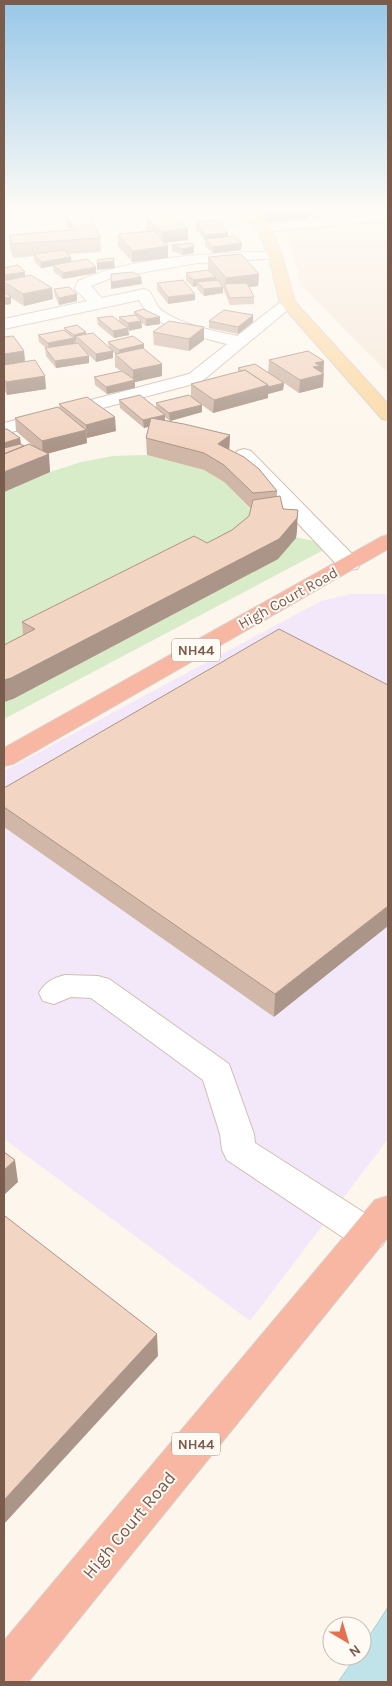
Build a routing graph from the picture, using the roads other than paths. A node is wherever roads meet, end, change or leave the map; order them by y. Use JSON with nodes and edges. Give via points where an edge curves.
{"nodes":[{"id":1,"x":84,"y":290,"type":"edge"},
{"id":2,"x":284,"y":290,"type":"edge"},
{"id":3,"x":288,"y":303,"type":"junction"},
{"id":4,"x":99,"y":304,"type":"junction"},
{"id":5,"x":4,"y":324,"type":"edge"},
{"id":6,"x":239,"y":342,"type":"junction"},
{"id":7,"x":388,"y":415,"type":"edge"},
{"id":8,"x":4,"y":429,"type":"edge"},
{"id":9,"x":244,"y":455,"type":"edge"},
{"id":10,"x":388,"y":541,"type":"edge"},
{"id":11,"x":350,"y":564,"type":"junction"},
{"id":12,"x":4,"y":758,"type":"edge"},
{"id":13,"x":54,"y":993,"type":"dead end"},
{"id":14,"x":379,"y":1223,"type":"edge"},
{"id":15,"x":4,"y":1676,"type":"edge"}],
"edges":[{"from":1,"to":4,"type":"street"},
{"from":2,"to":3,"type":"main road"},
{"from":3,"to":6,"type":"street"},
{"from":3,"to":7,"type":"main road"},
{"from":4,"to":5,"type":"street"},
{"from":4,"to":6,"type":"street","via":[[144,294],[154,311],[165,317]]},
{"from":6,"to":8,"type":"street","via":[[195,378]]},
{"from":9,"to":11,"type":"street"},
{"from":10,"to":11,"type":"highway","name":"High Court Road","number":"NH44"},
{"from":11,"to":12,"type":"highway","name":"High Court Road","number":"NH44"},
{"from":13,"to":14,"type":"street","via":[[65,986],[98,987],[217,1074],[237,1134],[239,1150]]},
{"from":14,"to":15,"type":"highway","name":"High Court Road","number":"NH44"}]}
